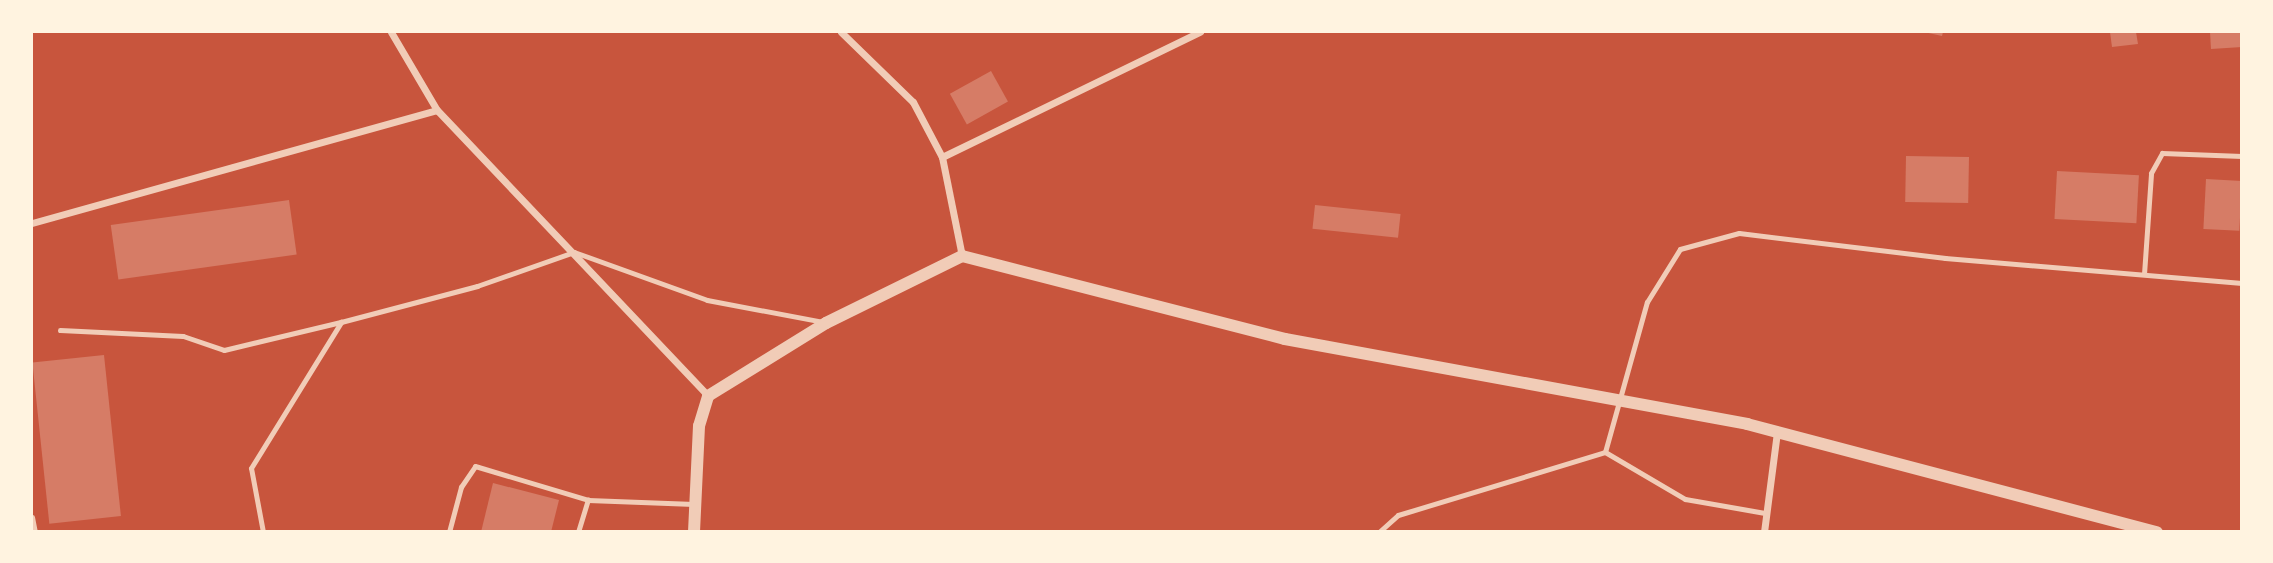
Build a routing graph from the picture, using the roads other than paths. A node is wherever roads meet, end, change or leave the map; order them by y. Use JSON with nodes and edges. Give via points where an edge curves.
{"nodes":[{"id":1,"x":391,"y":32,"type":"edge"},
{"id":2,"x":841,"y":32,"type":"edge"},
{"id":3,"x":1200,"y":32,"type":"edge"},
{"id":4,"x":437,"y":110,"type":"junction"},
{"id":5,"x":2242,"y":156,"type":"edge"},
{"id":6,"x":942,"y":157,"type":"junction"},
{"id":7,"x":32,"y":223,"type":"edge"},
{"id":8,"x":574,"y":252,"type":"junction"},
{"id":9,"x":962,"y":256,"type":"junction"},
{"id":10,"x":2144,"y":274,"type":"junction"},
{"id":11,"x":2242,"y":283,"type":"edge"},
{"id":12,"x":341,"y":322,"type":"junction"},
{"id":13,"x":827,"y":323,"type":"junction"},
{"id":14,"x":60,"y":330,"type":"dead end"},
{"id":15,"x":708,"y":396,"type":"junction"},
{"id":16,"x":1621,"y":401,"type":"junction"},
{"id":17,"x":1777,"y":432,"type":"junction"},
{"id":18,"x":1605,"y":452,"type":"junction"},
{"id":19,"x":587,"y":500,"type":"junction"},
{"id":20,"x":697,"y":504,"type":"junction"},
{"id":21,"x":1765,"y":513,"type":"junction"},
{"id":22,"x":32,"y":517,"type":"edge"},
{"id":23,"x":35,"y":531,"type":"edge"},
{"id":24,"x":263,"y":531,"type":"edge"},
{"id":25,"x":450,"y":531,"type":"edge"},
{"id":26,"x":578,"y":531,"type":"edge"},
{"id":27,"x":694,"y":531,"type":"edge"},
{"id":28,"x":1380,"y":531,"type":"edge"},
{"id":29,"x":1764,"y":531,"type":"edge"},
{"id":30,"x":2157,"y":531,"type":"edge"}],
"edges":[{"from":1,"to":4,"type":"street"},
{"from":2,"to":6,"type":"street","via":[[913,102]]},
{"from":3,"to":6,"type":"street"},
{"from":4,"to":7,"type":"street"},
{"from":4,"to":8,"type":"street"},
{"from":5,"to":10,"type":"lane","via":[[2162,153],[2151,173]]},
{"from":6,"to":9,"type":"street"},
{"from":8,"to":12,"type":"lane","via":[[477,286]]},
{"from":8,"to":13,"type":"lane","via":[[707,300]]},
{"from":8,"to":15,"type":"street"},
{"from":9,"to":13,"type":"street"},
{"from":9,"to":16,"type":"street","via":[[1285,339]]},
{"from":10,"to":11,"type":"lane"},
{"from":10,"to":16,"type":"lane","via":[[1945,258],[1739,233],[1680,249],[1647,302]]},
{"from":12,"to":14,"type":"lane","via":[[225,350],[183,336]]},
{"from":12,"to":24,"type":"lane","via":[[251,468]]},
{"from":13,"to":15,"type":"street"},
{"from":15,"to":20,"type":"street","via":[[699,426]]},
{"from":16,"to":17,"type":"street"},
{"from":16,"to":18,"type":"lane"},
{"from":17,"to":21,"type":"street"},
{"from":17,"to":30,"type":"street"},
{"from":18,"to":21,"type":"lane","via":[[1685,499]]},
{"from":18,"to":28,"type":"lane","via":[[1398,515]]},
{"from":19,"to":20,"type":"lane"},
{"from":19,"to":25,"type":"lane","via":[[475,466],[461,487]]},
{"from":19,"to":26,"type":"lane"},
{"from":20,"to":27,"type":"street"},
{"from":21,"to":29,"type":"street"},
{"from":22,"to":23,"type":"lane"}]}
